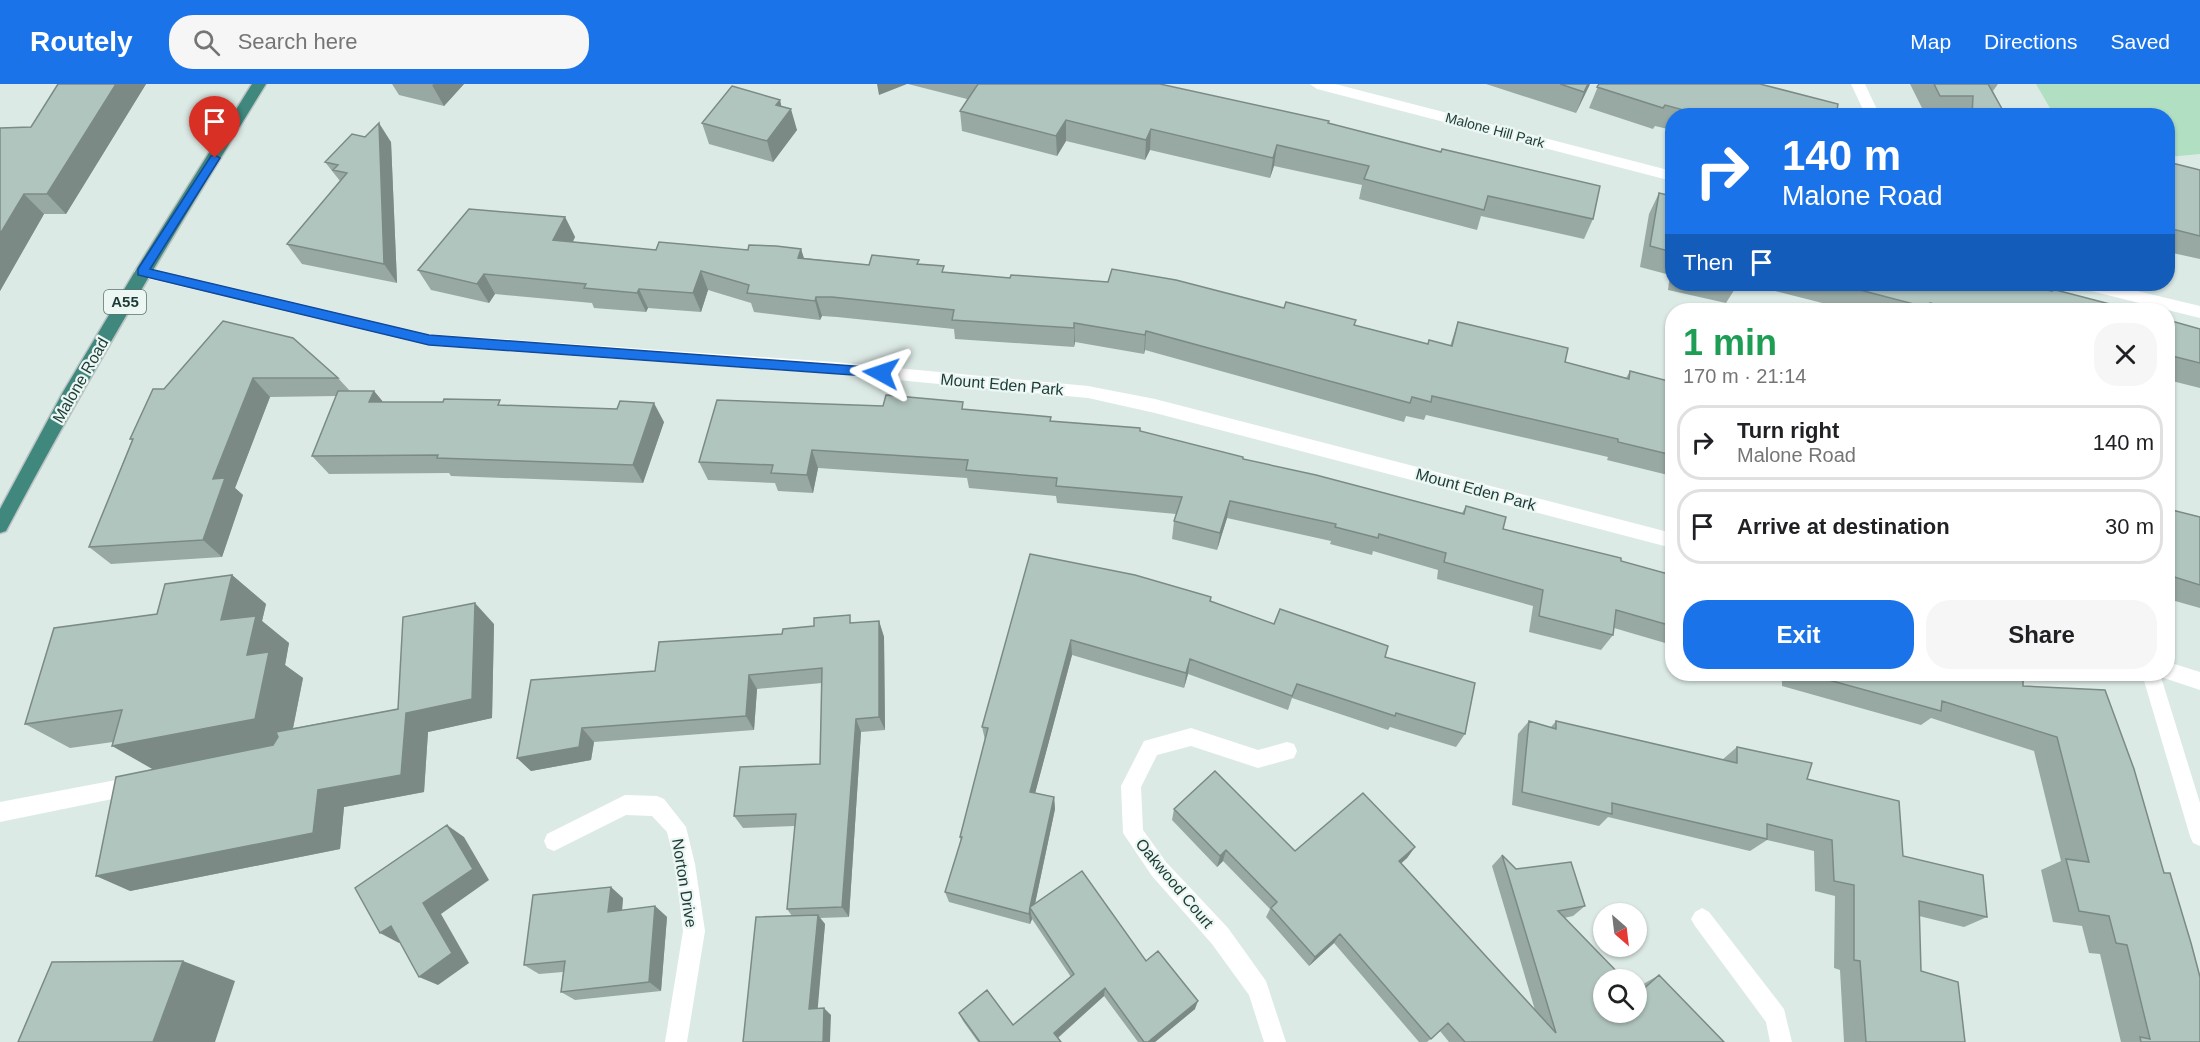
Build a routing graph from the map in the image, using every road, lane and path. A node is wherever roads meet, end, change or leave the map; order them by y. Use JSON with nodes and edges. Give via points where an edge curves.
{"nodes":[{"id":1,"x":259,"y":84,"type":"edge"},
{"id":2,"x":1317,"y":84,"type":"edge"},
{"id":3,"x":1858,"y":84,"type":"edge"},
{"id":4,"x":1869,"y":108,"type":"edge"},
{"id":5,"x":1665,"y":174,"type":"edge"},
{"id":6,"x":142,"y":272,"type":"junction"},
{"id":7,"x":2115,"y":291,"type":"edge"},
{"id":8,"x":2164,"y":303,"type":"edge"},
{"id":9,"x":2175,"y":306,"type":"edge"},
{"id":10,"x":2200,"y":312,"type":"edge"},
{"id":11,"x":0,"y":526,"type":"edge"},
{"id":12,"x":1665,"y":539,"type":"edge"},
{"id":13,"x":2175,"y":673,"type":"edge"},
{"id":14,"x":2153,"y":681,"type":"edge"},
{"id":15,"x":2200,"y":681,"type":"edge"},
{"id":16,"x":1287,"y":751,"type":"dead end"},
{"id":17,"x":152,"y":782,"type":"edge"},
{"id":18,"x":0,"y":812,"type":"edge"},
{"id":19,"x":2200,"y":836,"type":"edge"},
{"id":20,"x":554,"y":841,"type":"dead end"},
{"id":21,"x":1702,"y":919,"type":"dead end"},
{"id":22,"x":676,"y":1042,"type":"edge"},
{"id":23,"x":1275,"y":1042,"type":"edge"},
{"id":24,"x":1781,"y":1042,"type":"edge"}],
"edges":[{"from":1,"to":6,"type":"highway","name":"Malone Road","number":"A55"},
{"from":2,"to":5,"type":"street","name":"Malone Hill Park"},
{"from":3,"to":4,"type":"street"},
{"from":6,"to":11,"type":"highway","name":"Malone Road","number":"A55"},
{"from":6,"to":12,"type":"street","name":"Mount Eden Park","via":[[429,340],[834,368],[1088,392]]},
{"from":7,"to":8,"type":"street"},
{"from":9,"to":10,"type":"street"},
{"from":13,"to":15,"type":"street"},
{"from":14,"to":19,"type":"street"},
{"from":16,"to":23,"type":"street","name":"Oakwood Court","via":[[1258,759],[1191,737],[1151,747],[1131,786],[1133,833],[1220,936],[1258,989]]},
{"from":17,"to":18,"type":"street"},
{"from":20,"to":22,"type":"street","name":"Norton Drive","via":[[625,805],[657,806],[676,827],[694,931]]},
{"from":21,"to":24,"type":"street","via":[[1776,1017]]}]}
